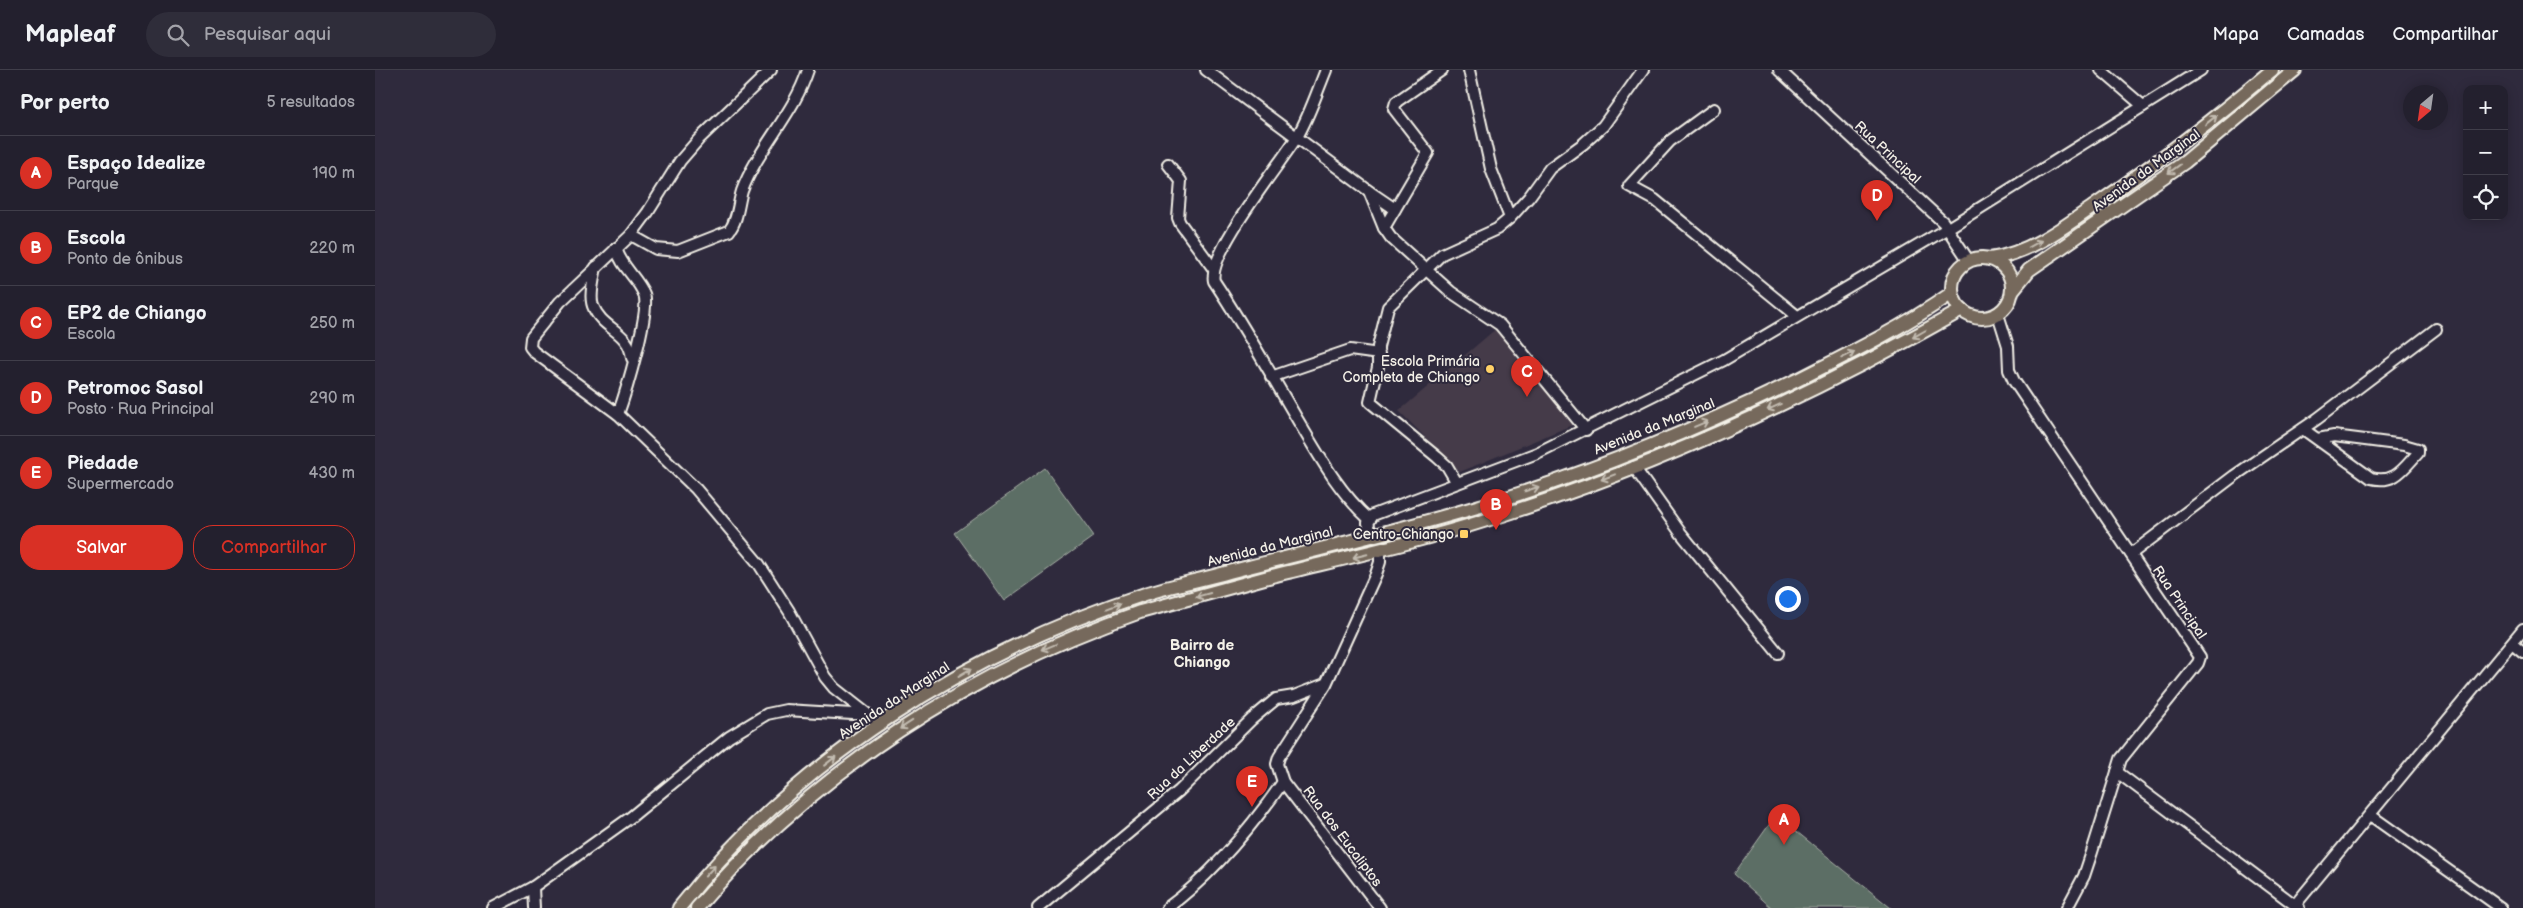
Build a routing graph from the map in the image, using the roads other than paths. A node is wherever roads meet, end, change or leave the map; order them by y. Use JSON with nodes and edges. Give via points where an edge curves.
{"nodes":[{"id":1,"x":771,"y":70,"type":"edge"},
{"id":2,"x":808,"y":70,"type":"edge"},
{"id":3,"x":1206,"y":70,"type":"edge"},
{"id":4,"x":1326,"y":70,"type":"edge"},
{"id":5,"x":1442,"y":70,"type":"edge"},
{"id":6,"x":1469,"y":70,"type":"edge"},
{"id":7,"x":1643,"y":70,"type":"edge"},
{"id":8,"x":1779,"y":70,"type":"edge"},
{"id":9,"x":2101,"y":70,"type":"edge"},
{"id":10,"x":2201,"y":70,"type":"edge"},
{"id":11,"x":2271,"y":70,"type":"edge"},
{"id":12,"x":2295,"y":70,"type":"edge"},
{"id":13,"x":2143,"y":106,"type":"junction"},
{"id":14,"x":1713,"y":109,"type":"dead end"},
{"id":15,"x":1298,"y":136,"type":"junction"},
{"id":16,"x":1168,"y":164,"type":"dead end"},
{"id":17,"x":1369,"y":191,"type":"junction"},
{"id":18,"x":1395,"y":209,"type":"junction"},
{"id":19,"x":1510,"y":218,"type":"junction"},
{"id":20,"x":1384,"y":228,"type":"junction"},
{"id":21,"x":1948,"y":228,"type":"junction"},
{"id":22,"x":631,"y":235,"type":"junction"},
{"id":23,"x":616,"y":248,"type":"junction"},
{"id":24,"x":1990,"y":259,"type":"junction"},
{"id":25,"x":1969,"y":261,"type":"junction"},
{"id":26,"x":596,"y":268,"type":"junction"},
{"id":27,"x":1213,"y":268,"type":"junction"},
{"id":28,"x":1426,"y":271,"type":"junction"},
{"id":29,"x":2012,"y":290,"type":"junction"},
{"id":30,"x":1953,"y":293,"type":"junction"},
{"id":31,"x":1962,"y":310,"type":"junction"},
{"id":32,"x":1998,"y":314,"type":"junction"},
{"id":33,"x":1797,"y":316,"type":"junction"},
{"id":34,"x":2436,"y":329,"type":"dead end"},
{"id":35,"x":1379,"y":354,"type":"junction"},
{"id":36,"x":633,"y":364,"type":"junction"},
{"id":37,"x":1271,"y":377,"type":"junction"},
{"id":38,"x":618,"y":414,"type":"junction"},
{"id":39,"x":2303,"y":429,"type":"junction"},
{"id":40,"x":1586,"y":430,"type":"junction"},
{"id":41,"x":2318,"y":439,"type":"junction"},
{"id":42,"x":1634,"y":467,"type":"junction"},
{"id":43,"x":1457,"y":484,"type":"junction"},
{"id":44,"x":1369,"y":518,"type":"junction"},
{"id":45,"x":1372,"y":536,"type":"junction"},
{"id":46,"x":1380,"y":551,"type":"junction"},
{"id":47,"x":2131,"y":554,"type":"junction"},
{"id":48,"x":2523,"y":629,"type":"edge"},
{"id":49,"x":2512,"y":643,"type":"junction"},
{"id":50,"x":2523,"y":652,"type":"edge"},
{"id":51,"x":1778,"y":653,"type":"dead end"},
{"id":52,"x":1326,"y":684,"type":"junction"},
{"id":53,"x":869,"y":715,"type":"junction"},
{"id":54,"x":880,"y":724,"type":"junction"},
{"id":55,"x":2117,"y":772,"type":"junction"},
{"id":56,"x":1283,"y":782,"type":"junction"},
{"id":57,"x":2370,"y":815,"type":"junction"},
{"id":58,"x":533,"y":887,"type":"junction"},
{"id":59,"x":2297,"y":907,"type":"edge"},
{"id":60,"x":493,"y":908,"type":"edge"},
{"id":61,"x":534,"y":908,"type":"edge"},
{"id":62,"x":679,"y":908,"type":"edge"},
{"id":63,"x":697,"y":908,"type":"edge"},
{"id":64,"x":1038,"y":908,"type":"edge"},
{"id":65,"x":1167,"y":908,"type":"edge"},
{"id":66,"x":1380,"y":908,"type":"edge"},
{"id":67,"x":2067,"y":908,"type":"edge"},
{"id":68,"x":2501,"y":908,"type":"edge"}],
"edges":[{"from":1,"to":22,"type":"street","via":[[680,161]]},
{"from":2,"to":22,"type":"street","via":[[791,105],[761,152],[729,231],[678,251],[655,249]]},
{"from":3,"to":15,"type":"street"},
{"from":4,"to":15,"type":"street"},
{"from":5,"to":18,"type":"street","via":[[1395,102],[1394,109],[1428,153]]},
{"from":6,"to":19,"type":"street","via":[[1491,169]]},
{"from":7,"to":19,"type":"street","via":[[1603,126],[1550,168]]},
{"from":8,"to":21,"type":"street","name":"Rua Principal"},
{"from":9,"to":13,"type":"street"},
{"from":10,"to":13,"type":"street"},
{"from":24,"to":11,"type":"main road","name":"Avenida da Marginal","one_way":true,"via":[[2017,254],[2087,211],[2148,169]]},
{"from":12,"to":29,"type":"main road","name":"Avenida da Marginal","one_way":true,"via":[[2185,162],[2029,270]]},
{"from":13,"to":21,"type":"street"},
{"from":14,"to":33,"type":"street","via":[[1670,140],[1629,186],[1655,200]]},
{"from":15,"to":17,"type":"street"},
{"from":15,"to":27,"type":"street","via":[[1237,225]]},
{"from":16,"to":27,"type":"street","via":[[1181,181],[1180,223]]},
{"from":17,"to":18,"type":"street"},
{"from":17,"to":20,"type":"street"},
{"from":18,"to":20,"type":"street"},
{"from":19,"to":28,"type":"street","via":[[1497,229],[1442,254]]},
{"from":20,"to":28,"type":"street"},
{"from":21,"to":25,"type":"street","name":"Rua Principal"},
{"from":21,"to":33,"type":"street"},
{"from":22,"to":23,"type":"street"},
{"from":23,"to":26,"type":"street"},
{"from":23,"to":36,"type":"street","via":[[624,267],[646,297]]},
{"from":24,"to":25,"type":"main road"},
{"from":24,"to":29,"type":"main road","via":[[2007,271]]},
{"from":25,"to":30,"type":"main road","via":[[1955,274]]},
{"from":26,"to":36,"type":"street","via":[[593,307],[627,340]]},
{"from":26,"to":38,"type":"street","via":[[560,302],[530,343],[534,352]]},
{"from":27,"to":37,"type":"street","via":[[1214,281],[1237,314]]},
{"from":28,"to":35,"type":"street","via":[[1385,312]]},
{"from":28,"to":40,"type":"street","via":[[1500,325]]},
{"from":29,"to":32,"type":"main road","via":[[2005,308]]},
{"from":30,"to":31,"type":"main road"},
{"from":45,"to":30,"type":"main road","name":"Avenida da Marginal","one_way":true,"via":[[1486,505],[1656,443],[1878,340]]},
{"from":31,"to":32,"type":"main road","via":[[1968,315],[1983,318]]},
{"from":31,"to":42,"type":"main road","name":"Avenida da Marginal","one_way":true,"via":[[1808,393]]},
{"from":32,"to":47,"type":"street","name":"Rua Principal","via":[[2014,381]]},
{"from":33,"to":40,"type":"street","via":[[1724,360]]},
{"from":34,"to":39,"type":"street"},
{"from":35,"to":37,"type":"street","via":[[1350,350]]},
{"from":35,"to":43,"type":"street","via":[[1370,402],[1447,466]]},
{"from":36,"to":38,"type":"street"},
{"from":37,"to":44,"type":"street","via":[[1346,496]]},
{"from":38,"to":53,"type":"street","via":[[696,489],[759,564],[825,678]]},
{"from":39,"to":41,"type":"street"},
{"from":39,"to":47,"type":"street","via":[[2234,476]]},
{"from":40,"to":43,"type":"street","via":[[1537,454]]},
{"from":41,"to":41,"type":"street","via":[[2378,480],[2393,478],[2418,453],[2418,449],[2404,445],[2334,436]]},
{"from":42,"to":46,"type":"main road","name":"Avenida da Marginal","one_way":true,"via":[[1492,519]]},
{"from":42,"to":51,"type":"street","via":[[1680,532]]},
{"from":43,"to":44,"type":"street"},
{"from":44,"to":45,"type":"street"},
{"from":54,"to":45,"type":"main road","name":"Avenida da Marginal","one_way":true,"via":[[985,660],[1043,633],[1146,594]]},
{"from":46,"to":52,"type":"street","via":[[1377,574]]},
{"from":46,"to":63,"type":"main road","name":"Avenida da Marginal","one_way":true,"via":[[1140,612],[1094,628],[995,674],[891,735],[814,794],[733,866]]},
{"from":47,"to":55,"type":"street","name":"Rua Principal","via":[[2199,657],[2198,663],[2128,748]]},
{"from":48,"to":49,"type":"street"},
{"from":49,"to":50,"type":"street"},
{"from":49,"to":57,"type":"street"},
{"from":52,"to":56,"type":"street","via":[[1279,757],[1277,764]]},
{"from":52,"to":64,"type":"street","name":"Rua da Liberdade","via":[[1276,699],[1179,792]]},
{"from":53,"to":54,"type":"street"},
{"from":53,"to":58,"type":"street","via":[[786,710],[767,714],[729,737],[631,817]]},
{"from":62,"to":54,"type":"main road","name":"Avenida da Marginal","one_way":true,"via":[[733,847],[789,794]]},
{"from":55,"to":59,"type":"street"},
{"from":55,"to":67,"type":"street","name":"Rua Principal","via":[[2093,852]]},
{"from":56,"to":65,"type":"street","via":[[1198,883]]},
{"from":56,"to":66,"type":"street","name":"Rua dos Eucaliptos"},
{"from":57,"to":59,"type":"street"},
{"from":57,"to":68,"type":"street"},
{"from":58,"to":60,"type":"street"},
{"from":58,"to":61,"type":"street"}]}
